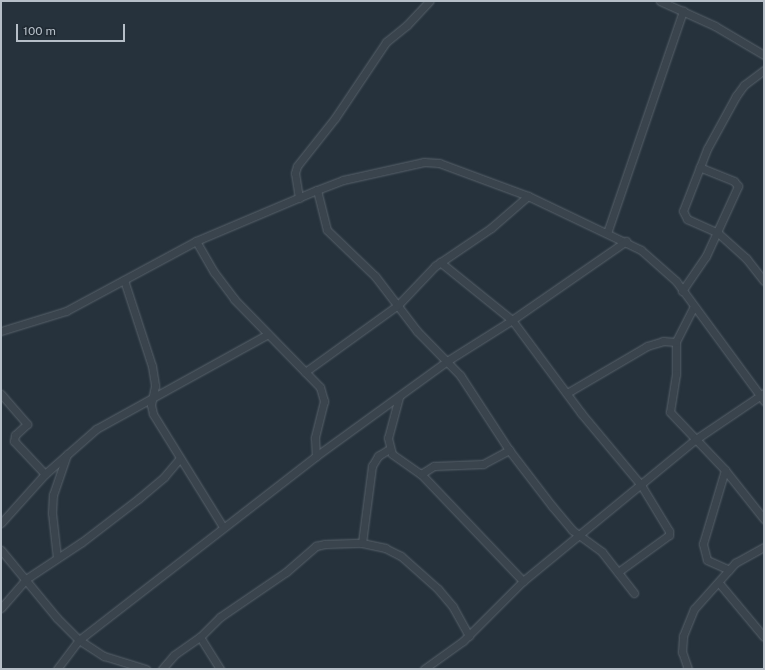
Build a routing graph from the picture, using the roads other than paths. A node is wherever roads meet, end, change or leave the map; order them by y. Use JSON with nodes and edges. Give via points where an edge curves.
{"nodes":[{"id":1,"x":429,"y":1,"type":"edge"},
{"id":2,"x":660,"y":1,"type":"edge"},
{"id":3,"x":683,"y":11,"type":"junction"},
{"id":4,"x":764,"y":55,"type":"edge"},
{"id":5,"x":764,"y":70,"type":"edge"},
{"id":6,"x":700,"y":167,"type":"junction"},
{"id":7,"x":317,"y":190,"type":"junction"},
{"id":8,"x":528,"y":196,"type":"junction"},
{"id":9,"x":299,"y":198,"type":"junction"},
{"id":10,"x":607,"y":233,"type":"junction"},
{"id":11,"x":718,"y":233,"type":"junction"},
{"id":12,"x":196,"y":241,"type":"junction"},
{"id":13,"x":626,"y":241,"type":"junction"},
{"id":14,"x":440,"y":262,"type":"junction"},
{"id":15,"x":124,"y":280,"type":"junction"},
{"id":16,"x":764,"y":281,"type":"edge"},
{"id":17,"x":682,"y":291,"type":"junction"},
{"id":18,"x":398,"y":306,"type":"junction"},
{"id":19,"x":693,"y":308,"type":"junction"},
{"id":20,"x":512,"y":320,"type":"junction"},
{"id":21,"x":1,"y":331,"type":"edge"},
{"id":22,"x":268,"y":334,"type":"junction"},
{"id":23,"x":676,"y":342,"type":"junction"},
{"id":24,"x":447,"y":361,"type":"junction"},
{"id":25,"x":306,"y":372,"type":"junction"},
{"id":26,"x":1,"y":394,"type":"edge"},
{"id":27,"x":567,"y":394,"type":"junction"},
{"id":28,"x":399,"y":397,"type":"junction"},
{"id":29,"x":763,"y":397,"type":"edge"},
{"id":30,"x":152,"y":399,"type":"junction"},
{"id":31,"x":696,"y":439,"type":"junction"},
{"id":32,"x":389,"y":449,"type":"junction"},
{"id":33,"x":509,"y":450,"type":"junction"},
{"id":34,"x":68,"y":452,"type":"junction"},
{"id":35,"x":316,"y":456,"type":"junction"},
{"id":36,"x":179,"y":459,"type":"junction"},
{"id":37,"x":725,"y":470,"type":"junction"},
{"id":38,"x":45,"y":474,"type":"junction"},
{"id":39,"x":421,"y":474,"type":"junction"},
{"id":40,"x":641,"y":485,"type":"junction"},
{"id":41,"x":764,"y":519,"type":"edge"},
{"id":42,"x":1,"y":523,"type":"edge"},
{"id":43,"x":223,"y":527,"type":"junction"},
{"id":44,"x":580,"y":536,"type":"junction"},
{"id":45,"x":362,"y":543,"type":"junction"},
{"id":46,"x":764,"y":547,"type":"edge"},
{"id":47,"x":1,"y":550,"type":"edge"},
{"id":48,"x":57,"y":558,"type":"junction"},
{"id":49,"x":729,"y":570,"type":"junction"},
{"id":50,"x":618,"y":572,"type":"junction"},
{"id":51,"x":26,"y":578,"type":"junction"},
{"id":52,"x":523,"y":581,"type":"junction"},
{"id":53,"x":719,"y":583,"type":"junction"},
{"id":54,"x":634,"y":593,"type":"dead end"},
{"id":55,"x":1,"y":608,"type":"edge"},
{"id":56,"x":469,"y":636,"type":"junction"},
{"id":57,"x":200,"y":637,"type":"junction"},
{"id":58,"x":764,"y":637,"type":"edge"},
{"id":59,"x":79,"y":640,"type":"junction"},
{"id":60,"x":57,"y":669,"type":"edge"},
{"id":61,"x":146,"y":669,"type":"edge"},
{"id":62,"x":162,"y":669,"type":"edge"},
{"id":63,"x":220,"y":669,"type":"edge"},
{"id":64,"x":424,"y":669,"type":"edge"},
{"id":65,"x":688,"y":669,"type":"edge"}],
"edges":[{"from":1,"to":9,"type":"street","via":[[386,42],[335,118],[297,166],[295,173]]},
{"from":2,"to":3,"type":"street"},
{"from":3,"to":4,"type":"street","via":[[715,26]]},
{"from":3,"to":10,"type":"street"},
{"from":5,"to":6,"type":"street","via":[[740,90]]},
{"from":6,"to":11,"type":"street","via":[[684,215]]},
{"from":6,"to":11,"type":"street","via":[[738,184]]},
{"from":7,"to":8,"type":"street","via":[[343,180],[424,162],[439,163]]},
{"from":7,"to":9,"type":"street"},
{"from":7,"to":18,"type":"street","via":[[328,230],[375,276]]},
{"from":8,"to":10,"type":"street"},
{"from":8,"to":14,"type":"street","via":[[491,228]]},
{"from":9,"to":12,"type":"street"},
{"from":10,"to":13,"type":"street"},
{"from":11,"to":16,"type":"street","via":[[746,258]]},
{"from":11,"to":17,"type":"street"},
{"from":12,"to":15,"type":"street"},
{"from":12,"to":22,"type":"street","via":[[230,293]]},
{"from":13,"to":17,"type":"street","via":[[656,262]]},
{"from":13,"to":20,"type":"street"},
{"from":14,"to":18,"type":"street"},
{"from":14,"to":20,"type":"street"},
{"from":15,"to":21,"type":"street","via":[[66,311]]},
{"from":15,"to":30,"type":"street","via":[[152,366],[155,386]]},
{"from":17,"to":19,"type":"street"},
{"from":18,"to":24,"type":"street","via":[[417,331]]},
{"from":18,"to":25,"type":"street"},
{"from":19,"to":23,"type":"street"},
{"from":19,"to":29,"type":"street"},
{"from":20,"to":24,"type":"street"},
{"from":20,"to":27,"type":"street"},
{"from":22,"to":25,"type":"street"},
{"from":22,"to":30,"type":"street"},
{"from":23,"to":27,"type":"street","via":[[664,341],[647,346]]},
{"from":23,"to":31,"type":"street","via":[[676,374],[669,409]]},
{"from":24,"to":28,"type":"street"},
{"from":24,"to":33,"type":"street","via":[[464,381]]},
{"from":25,"to":35,"type":"street","via":[[324,395],[314,438]]},
{"from":26,"to":38,"type":"street","via":[[27,424],[15,435],[14,441]]},
{"from":27,"to":40,"type":"street"},
{"from":28,"to":32,"type":"street","via":[[389,432]]},
{"from":28,"to":35,"type":"street"},
{"from":29,"to":31,"type":"street"},
{"from":30,"to":34,"type":"street","via":[[96,429]]},
{"from":30,"to":36,"type":"street","via":[[153,414]]},
{"from":31,"to":37,"type":"street"},
{"from":31,"to":40,"type":"street"},
{"from":32,"to":39,"type":"street","via":[[403,464]]},
{"from":32,"to":45,"type":"street","via":[[378,456],[372,466]]},
{"from":33,"to":39,"type":"street","via":[[482,464],[434,466]]},
{"from":33,"to":44,"type":"street","via":[[561,517]]},
{"from":34,"to":38,"type":"street"},
{"from":34,"to":48,"type":"street","via":[[54,495],[52,514]]},
{"from":35,"to":43,"type":"street"},
{"from":36,"to":43,"type":"street"},
{"from":36,"to":48,"type":"street","via":[[164,477],[138,499]]},
{"from":37,"to":41,"type":"street"},
{"from":37,"to":49,"type":"street","via":[[702,544],[707,560]]},
{"from":38,"to":42,"type":"street"},
{"from":39,"to":52,"type":"street"},
{"from":40,"to":44,"type":"street"},
{"from":40,"to":50,"type":"street","via":[[669,533]]},
{"from":43,"to":59,"type":"street"},
{"from":44,"to":50,"type":"street","via":[[602,552]]},
{"from":44,"to":52,"type":"street"},
{"from":45,"to":56,"type":"street","via":[[390,550],[426,577],[453,607]]},
{"from":45,"to":57,"type":"street","via":[[344,542],[316,546],[286,572],[220,617]]},
{"from":46,"to":49,"type":"street","via":[[746,554]]},
{"from":47,"to":51,"type":"street"},
{"from":48,"to":51,"type":"street"},
{"from":49,"to":53,"type":"street"},
{"from":50,"to":54,"type":"street"},
{"from":51,"to":55,"type":"street"},
{"from":51,"to":59,"type":"street","via":[[57,618]]},
{"from":52,"to":56,"type":"street"},
{"from":53,"to":58,"type":"street"},
{"from":53,"to":65,"type":"street","via":[[688,619],[682,652]]},
{"from":56,"to":64,"type":"street"},
{"from":57,"to":62,"type":"street","via":[[174,655]]},
{"from":57,"to":63,"type":"street"},
{"from":59,"to":60,"type":"street"},
{"from":59,"to":61,"type":"street","via":[[104,656]]}]}
